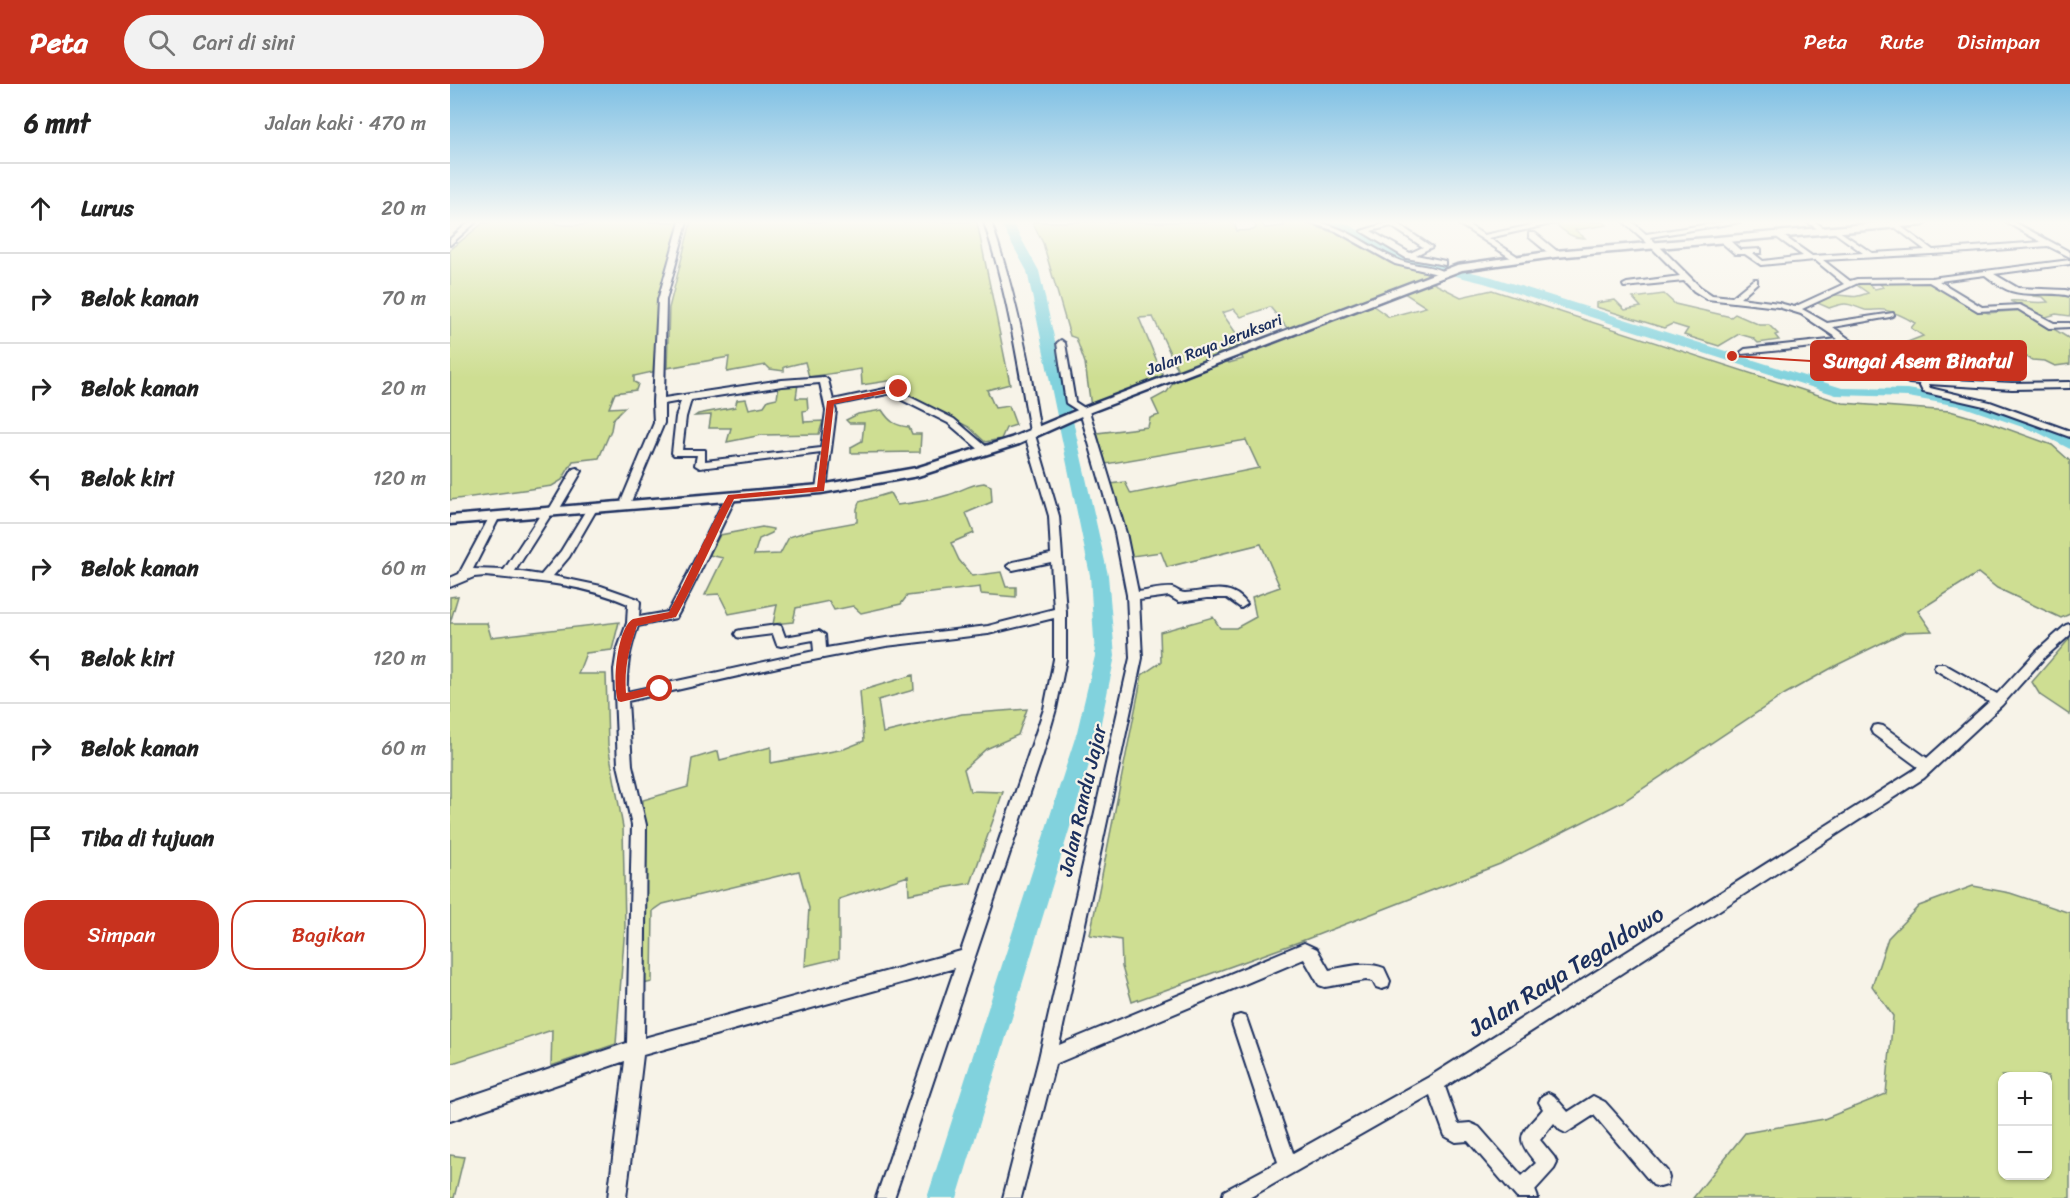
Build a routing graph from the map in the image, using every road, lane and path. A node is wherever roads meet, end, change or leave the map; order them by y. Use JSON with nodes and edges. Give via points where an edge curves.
{"nodes":[{"id":1,"x":669,"y":274,"type":"edge"},
{"id":2,"x":1006,"y":274,"type":"edge"},
{"id":3,"x":1430,"y":274,"type":"edge"},
{"id":4,"x":1683,"y":274,"type":"edge"},
{"id":5,"x":1835,"y":274,"type":"edge"},
{"id":6,"x":1979,"y":274,"type":"edge"},
{"id":7,"x":1989,"y":274,"type":"edge"},
{"id":8,"x":1687,"y":278,"type":"junction"},
{"id":9,"x":1932,"y":280,"type":"junction"},
{"id":10,"x":1754,"y":281,"type":"dead end"},
{"id":11,"x":1848,"y":284,"type":"junction"},
{"id":12,"x":1627,"y":285,"type":"dead end"},
{"id":13,"x":2070,"y":294,"type":"edge"},
{"id":14,"x":1732,"y":300,"type":"junction"},
{"id":15,"x":1795,"y":309,"type":"junction"},
{"id":16,"x":1890,"y":315,"type":"dead end"},
{"id":17,"x":2070,"y":325,"type":"edge"},
{"id":18,"x":1826,"y":326,"type":"junction"},
{"id":19,"x":1845,"y":341,"type":"junction"},
{"id":20,"x":1061,"y":343,"type":"dead end"},
{"id":21,"x":1745,"y":352,"type":"dead end"},
{"id":22,"x":1922,"y":382,"type":"junction"},
{"id":23,"x":2070,"y":385,"type":"edge"},
{"id":24,"x":687,"y":397,"type":"junction"},
{"id":25,"x":658,"y":402,"type":"junction"},
{"id":26,"x":830,"y":403,"type":"junction"},
{"id":27,"x":1082,"y":412,"type":"junction"},
{"id":28,"x":1035,"y":432,"type":"junction"},
{"id":29,"x":2070,"y":434,"type":"edge"},
{"id":30,"x":825,"y":450,"type":"junction"},
{"id":31,"x":985,"y":450,"type":"junction"},
{"id":32,"x":578,"y":471,"type":"dead end"},
{"id":33,"x":821,"y":489,"type":"junction"},
{"id":34,"x":731,"y":497,"type":"junction"},
{"id":35,"x":625,"y":504,"type":"junction"},
{"id":36,"x":592,"y":507,"type":"junction"},
{"id":37,"x":551,"y":511,"type":"junction"},
{"id":38,"x":495,"y":516,"type":"junction"},
{"id":39,"x":450,"y":520,"type":"edge"},
{"id":40,"x":1056,"y":557,"type":"junction"},
{"id":41,"x":1013,"y":566,"type":"dead end"},
{"id":42,"x":507,"y":575,"type":"junction"},
{"id":43,"x":457,"y":580,"type":"edge"},
{"id":44,"x":543,"y":580,"type":"junction"},
{"id":45,"x":1140,"y":596,"type":"junction"},
{"id":46,"x":1241,"y":604,"type":"dead end"},
{"id":47,"x":1060,"y":612,"type":"junction"},
{"id":48,"x":633,"y":623,"type":"junction"},
{"id":49,"x":2070,"y":628,"type":"edge"},
{"id":50,"x":741,"y":633,"type":"dead end"},
{"id":51,"x":820,"y":653,"type":"junction"},
{"id":52,"x":1941,"y":667,"type":"dead end"},
{"id":53,"x":621,"y":698,"type":"junction"},
{"id":54,"x":1998,"y":701,"type":"junction"},
{"id":55,"x":1878,"y":730,"type":"dead end"},
{"id":56,"x":1923,"y":770,"type":"junction"},
{"id":57,"x":966,"y":957,"type":"junction"},
{"id":58,"x":1382,"y":981,"type":"dead end"},
{"id":59,"x":1240,"y":1023,"type":"dead end"},
{"id":60,"x":635,"y":1049,"type":"junction"},
{"id":61,"x":1048,"y":1058,"type":"junction"},
{"id":62,"x":1435,"y":1083,"type":"junction"},
{"id":63,"x":450,"y":1112,"type":"edge"},
{"id":64,"x":1288,"y":1165,"type":"junction"},
{"id":65,"x":1660,"y":1178,"type":"dead end"},
{"id":66,"x":1525,"y":1194,"type":"edge"},
{"id":67,"x":617,"y":1198,"type":"edge"},
{"id":68,"x":885,"y":1198,"type":"edge"},
{"id":69,"x":1012,"y":1198,"type":"edge"},
{"id":70,"x":1231,"y":1198,"type":"edge"}],
"edges":[{"from":1,"to":25,"type":"street","via":[[662,300]]},
{"from":2,"to":28,"type":"street","via":[[1026,365]]},
{"from":3,"to":27,"type":"street","name":"Jalan Raya Jeruksari"},
{"from":4,"to":8,"type":"street"},
{"from":5,"to":11,"type":"street"},
{"from":6,"to":9,"type":"street"},
{"from":7,"to":13,"type":"street","via":[[2012,289]]},
{"from":8,"to":12,"type":"street"},
{"from":8,"to":14,"type":"street","via":[[1707,296]]},
{"from":9,"to":11,"type":"street","via":[[1865,280]]},
{"from":9,"to":17,"type":"street","via":[[1985,310],[2020,307],[2052,326]]},
{"from":10,"to":14,"type":"street"},
{"from":11,"to":15,"type":"street"},
{"from":14,"to":15,"type":"street"},
{"from":15,"to":18,"type":"street"},
{"from":16,"to":18,"type":"street"},
{"from":18,"to":19,"type":"street"},
{"from":19,"to":21,"type":"street"},
{"from":19,"to":22,"type":"street","via":[[1897,374]]},
{"from":20,"to":27,"type":"street","name":"Jalan Randu Jajar","via":[[1071,404]]},
{"from":22,"to":23,"type":"street"},
{"from":22,"to":29,"type":"street","via":[[1926,390],[1987,404]]},
{"from":24,"to":25,"type":"street"},
{"from":24,"to":26,"type":"street","via":[[819,379],[826,382]]},
{"from":24,"to":30,"type":"street","via":[[677,453],[702,452],[700,465]]},
{"from":25,"to":35,"type":"street","via":[[659,423]]},
{"from":26,"to":30,"type":"street"},
{"from":26,"to":31,"type":"street","via":[[899,389],[905,398],[951,421]]},
{"from":27,"to":28,"type":"street","name":"Jalan Raya Jeruksari"},
{"from":27,"to":45,"type":"street","name":"Jalan Randu Jajar"},
{"from":28,"to":31,"type":"street","name":"Jalan Raya Jeruksari"},
{"from":28,"to":40,"type":"street","via":[[1054,516]]},
{"from":30,"to":33,"type":"street"},
{"from":31,"to":33,"type":"street","name":"Jalan Raya Jeruksari","via":[[918,472]]},
{"from":32,"to":37,"type":"street"},
{"from":33,"to":34,"type":"street","name":"Jalan Raya Jeruksari"},
{"from":34,"to":35,"type":"street","name":"Jalan Raya Jeruksari"},
{"from":34,"to":48,"type":"street","via":[[672,615]]},
{"from":35,"to":36,"type":"street","name":"Jalan Raya Jeruksari"},
{"from":36,"to":37,"type":"street","name":"Jalan Raya Jeruksari"},
{"from":36,"to":44,"type":"street","via":[[565,554]]},
{"from":37,"to":38,"type":"street","name":"Jalan Raya Jeruksari"},
{"from":37,"to":42,"type":"street"},
{"from":38,"to":39,"type":"street","name":"Jalan Raya Jeruksari"},
{"from":38,"to":43,"type":"street"},
{"from":40,"to":41,"type":"street"},
{"from":40,"to":47,"type":"street"},
{"from":42,"to":43,"type":"street","via":[[478,572]]},
{"from":42,"to":44,"type":"street"},
{"from":44,"to":48,"type":"street","via":[[624,597],[634,602]]},
{"from":45,"to":46,"type":"street","via":[[1171,592],[1179,598],[1230,594]]},
{"from":45,"to":61,"type":"street","name":"Jalan Randu Jajar","via":[[1136,658]]},
{"from":47,"to":51,"type":"street","via":[[988,630]]},
{"from":47,"to":57,"type":"street","via":[[1060,658],[1050,709]]},
{"from":48,"to":53,"type":"street","via":[[623,651]]},
{"from":49,"to":54,"type":"street","name":"Jalan Raya Tegaldowo"},
{"from":50,"to":51,"type":"street","via":[[777,629],[781,642],[819,634]]},
{"from":51,"to":53,"type":"street"},
{"from":52,"to":54,"type":"street"},
{"from":53,"to":60,"type":"street","via":[[626,773],[639,825]]},
{"from":54,"to":56,"type":"street","name":"Jalan Raya Tegaldowo"},
{"from":55,"to":56,"type":"street"},
{"from":56,"to":62,"type":"street","name":"Jalan Raya Tegaldowo"},
{"from":57,"to":60,"type":"street"},
{"from":57,"to":68,"type":"street"},
{"from":58,"to":61,"type":"street","via":[[1378,974],[1366,972],[1325,979],[1311,954],[1304,951]]},
{"from":59,"to":64,"type":"street"},
{"from":60,"to":63,"type":"street"},
{"from":60,"to":67,"type":"street"},
{"from":61,"to":69,"type":"street","name":"Jalan Randu Jajar"},
{"from":62,"to":64,"type":"street","name":"Jalan Raya Tegaldowo"},
{"from":62,"to":66,"type":"street","via":[[1451,1130],[1473,1133]]},
{"from":64,"to":70,"type":"street","name":"Jalan Raya Tegaldowo"},
{"from":65,"to":66,"type":"street","via":[[1599,1108],[1593,1105],[1566,1124],[1551,1106],[1530,1138],[1548,1163]]}]}
